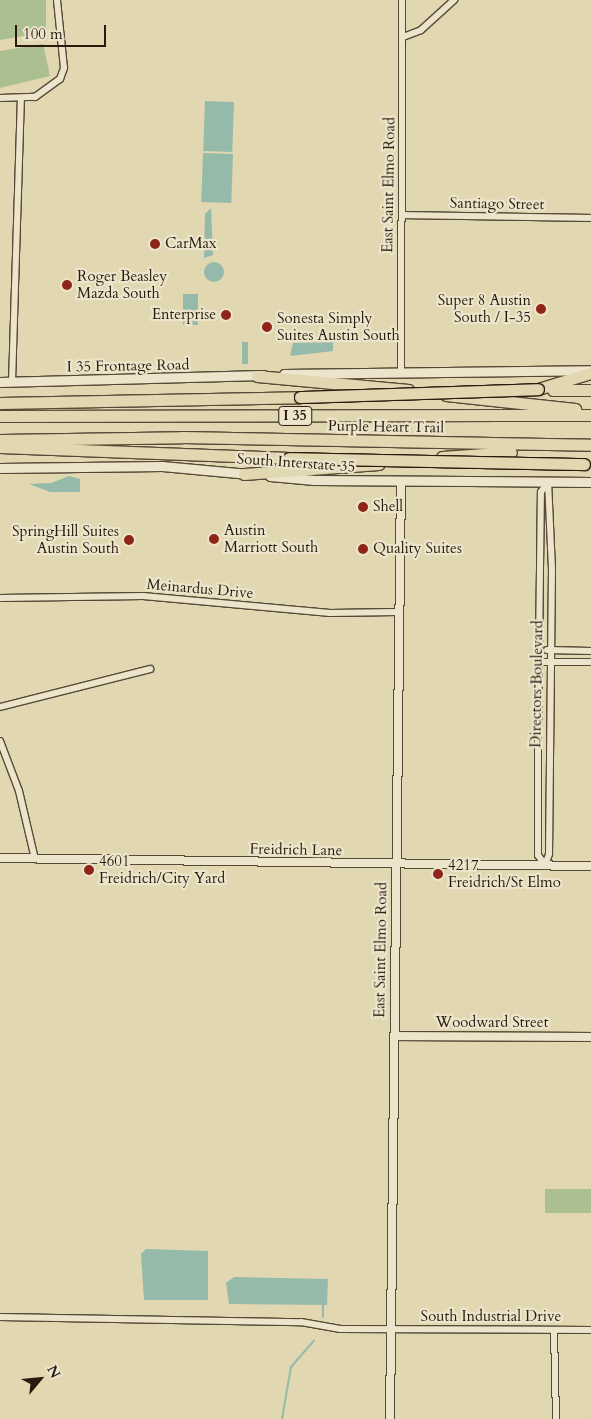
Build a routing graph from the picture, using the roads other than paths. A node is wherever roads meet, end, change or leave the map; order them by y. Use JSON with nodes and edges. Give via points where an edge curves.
{"nodes":[{"id":1,"x":57,"y":0,"type":"edge"},
{"id":2,"x":402,"y":0,"type":"edge"},
{"id":3,"x":454,"y":0,"type":"edge"},
{"id":4,"x":403,"y":37,"type":"junction"},
{"id":5,"x":0,"y":98,"type":"edge"},
{"id":6,"x":21,"y":99,"type":"junction"},
{"id":7,"x":402,"y":215,"type":"junction"},
{"id":8,"x":591,"y":218,"type":"edge"},
{"id":9,"x":401,"y":370,"type":"junction"},
{"id":10,"x":591,"y":371,"type":"edge"},
{"id":11,"x":257,"y":376,"type":"junction"},
{"id":12,"x":0,"y":382,"type":"edge"},
{"id":13,"x":12,"y":382,"type":"junction"},
{"id":14,"x":538,"y":389,"type":"junction"},
{"id":15,"x":591,"y":390,"type":"edge"},
{"id":16,"x":0,"y":403,"type":"edge"},
{"id":17,"x":591,"y":414,"type":"edge"},
{"id":18,"x":0,"y":416,"type":"edge"},
{"id":19,"x":0,"y":440,"type":"edge"},
{"id":20,"x":591,"y":445,"type":"edge"},
{"id":21,"x":541,"y":446,"type":"junction"},
{"id":22,"x":0,"y":447,"type":"edge"},
{"id":23,"x":589,"y":464,"type":"edge"},
{"id":24,"x":0,"y":468,"type":"edge"},
{"id":25,"x":244,"y":474,"type":"junction"},
{"id":26,"x":402,"y":482,"type":"junction"},
{"id":27,"x":548,"y":482,"type":"junction"},
{"id":28,"x":591,"y":482,"type":"edge"},
{"id":29,"x":543,"y":568,"type":"junction"},
{"id":30,"x":552,"y":568,"type":"junction"},
{"id":31,"x":0,"y":598,"type":"edge"},
{"id":32,"x":398,"y":612,"type":"junction"},
{"id":33,"x":540,"y":650,"type":"junction"},
{"id":34,"x":550,"y":650,"type":"junction"},
{"id":35,"x":591,"y":651,"type":"edge"},
{"id":36,"x":540,"y":662,"type":"junction"},
{"id":37,"x":550,"y":662,"type":"junction"},
{"id":38,"x":591,"y":662,"type":"edge"},
{"id":39,"x":150,"y":669,"type":"dead end"},
{"id":40,"x":0,"y":706,"type":"edge"},
{"id":41,"x":0,"y":741,"type":"edge"},
{"id":42,"x":0,"y":858,"type":"edge"},
{"id":43,"x":35,"y":858,"type":"junction"},
{"id":44,"x":396,"y":865,"type":"junction"},
{"id":45,"x":545,"y":865,"type":"junction"},
{"id":46,"x":591,"y":866,"type":"edge"},
{"id":47,"x":394,"y":1036,"type":"junction"},
{"id":48,"x":591,"y":1037,"type":"edge"},
{"id":49,"x":0,"y":1317,"type":"edge"},
{"id":50,"x":390,"y":1329,"type":"junction"},
{"id":51,"x":554,"y":1330,"type":"junction"},
{"id":52,"x":591,"y":1330,"type":"edge"},
{"id":53,"x":390,"y":1419,"type":"edge"},
{"id":54,"x":556,"y":1419,"type":"edge"}],
"edges":[{"from":1,"to":6,"type":"street","via":[[64,68],[60,79],[50,90]]},
{"from":2,"to":4,"type":"street","name":"East Saint Elmo Road"},
{"from":3,"to":4,"type":"street","via":[[421,30]]},
{"from":4,"to":7,"type":"street","name":"East Saint Elmo Road"},
{"from":5,"to":6,"type":"street"},
{"from":6,"to":13,"type":"street"},
{"from":7,"to":8,"type":"street","name":"Santiago Street"},
{"from":7,"to":9,"type":"street","name":"East Saint Elmo Road"},
{"from":9,"to":10,"type":"main road"},
{"from":9,"to":11,"type":"main road"},
{"from":10,"to":14,"type":"highway"},
{"from":11,"to":13,"type":"main road","name":"I 35 Frontage Road"},
{"from":11,"to":17,"type":"highway"},
{"from":12,"to":13,"type":"main road","name":"I 35 Frontage Road"},
{"from":14,"to":15,"type":"highway"},
{"from":14,"to":16,"type":"highway","bridge":true},
{"from":17,"to":18,"type":"highway","name":"Purple Heart Trail","number":"I 35"},
{"from":19,"to":21,"type":"highway","name":"Purple Heart Trail","number":"I 35","via":[[182,437]]},
{"from":20,"to":21,"type":"highway","name":"Purple Heart Trail","number":"I 35"},
{"from":21,"to":25,"type":"highway"},
{"from":22,"to":23,"type":"highway","bridge":true,"via":[[289,458]]},
{"from":24,"to":25,"type":"main road","name":"South Interstate 35","via":[[162,466]]},
{"from":25,"to":26,"type":"main road","name":"South Interstate 35"},
{"from":26,"to":27,"type":"main road","name":"South Interstate 35"},
{"from":26,"to":32,"type":"street","name":"East Saint Elmo Road"},
{"from":27,"to":28,"type":"main road","name":"South Interstate 35"},
{"from":27,"to":29,"type":"street","name":"Directors Boulevard","via":[[541,492]]},
{"from":27,"to":30,"type":"street","name":"Directors Boulevard"},
{"from":29,"to":30,"type":"street"},
{"from":29,"to":33,"type":"street","name":"Directors Boulevard"},
{"from":30,"to":34,"type":"street","name":"Directors Boulevard"},
{"from":31,"to":32,"type":"street","name":"Meinardus Drive","via":[[143,596],[335,613]]},
{"from":32,"to":44,"type":"street","name":"East Saint Elmo Road"},
{"from":33,"to":34,"type":"street"},
{"from":33,"to":36,"type":"street","name":"Directors Boulevard"},
{"from":34,"to":35,"type":"street"},
{"from":34,"to":37,"type":"street","name":"Directors Boulevard"},
{"from":36,"to":37,"type":"street"},
{"from":36,"to":45,"type":"street","name":"Directors Boulevard","via":[[538,855]]},
{"from":37,"to":38,"type":"street"},
{"from":37,"to":45,"type":"street","name":"Directors Boulevard","via":[[549,854]]},
{"from":39,"to":40,"type":"street"},
{"from":41,"to":43,"type":"street","via":[[19,791]]},
{"from":42,"to":43,"type":"street","name":"Freidrich Lane"},
{"from":43,"to":44,"type":"street","name":"Freidrich Lane"},
{"from":44,"to":45,"type":"street","name":"Freidrich Lane"},
{"from":44,"to":47,"type":"street","name":"East Saint Elmo Road"},
{"from":45,"to":46,"type":"street","name":"Freidrich Lane"},
{"from":47,"to":48,"type":"street","name":"Woodward Street"},
{"from":47,"to":50,"type":"street","name":"East Saint Elmo Road"},
{"from":49,"to":50,"type":"street","name":"South Industrial Drive","via":[[301,1322],[340,1329]]},
{"from":50,"to":51,"type":"street","name":"South Industrial Drive"},
{"from":50,"to":53,"type":"street","name":"East Saint Elmo Road"},
{"from":51,"to":52,"type":"street","name":"South Industrial Drive"},
{"from":51,"to":54,"type":"street"}]}
